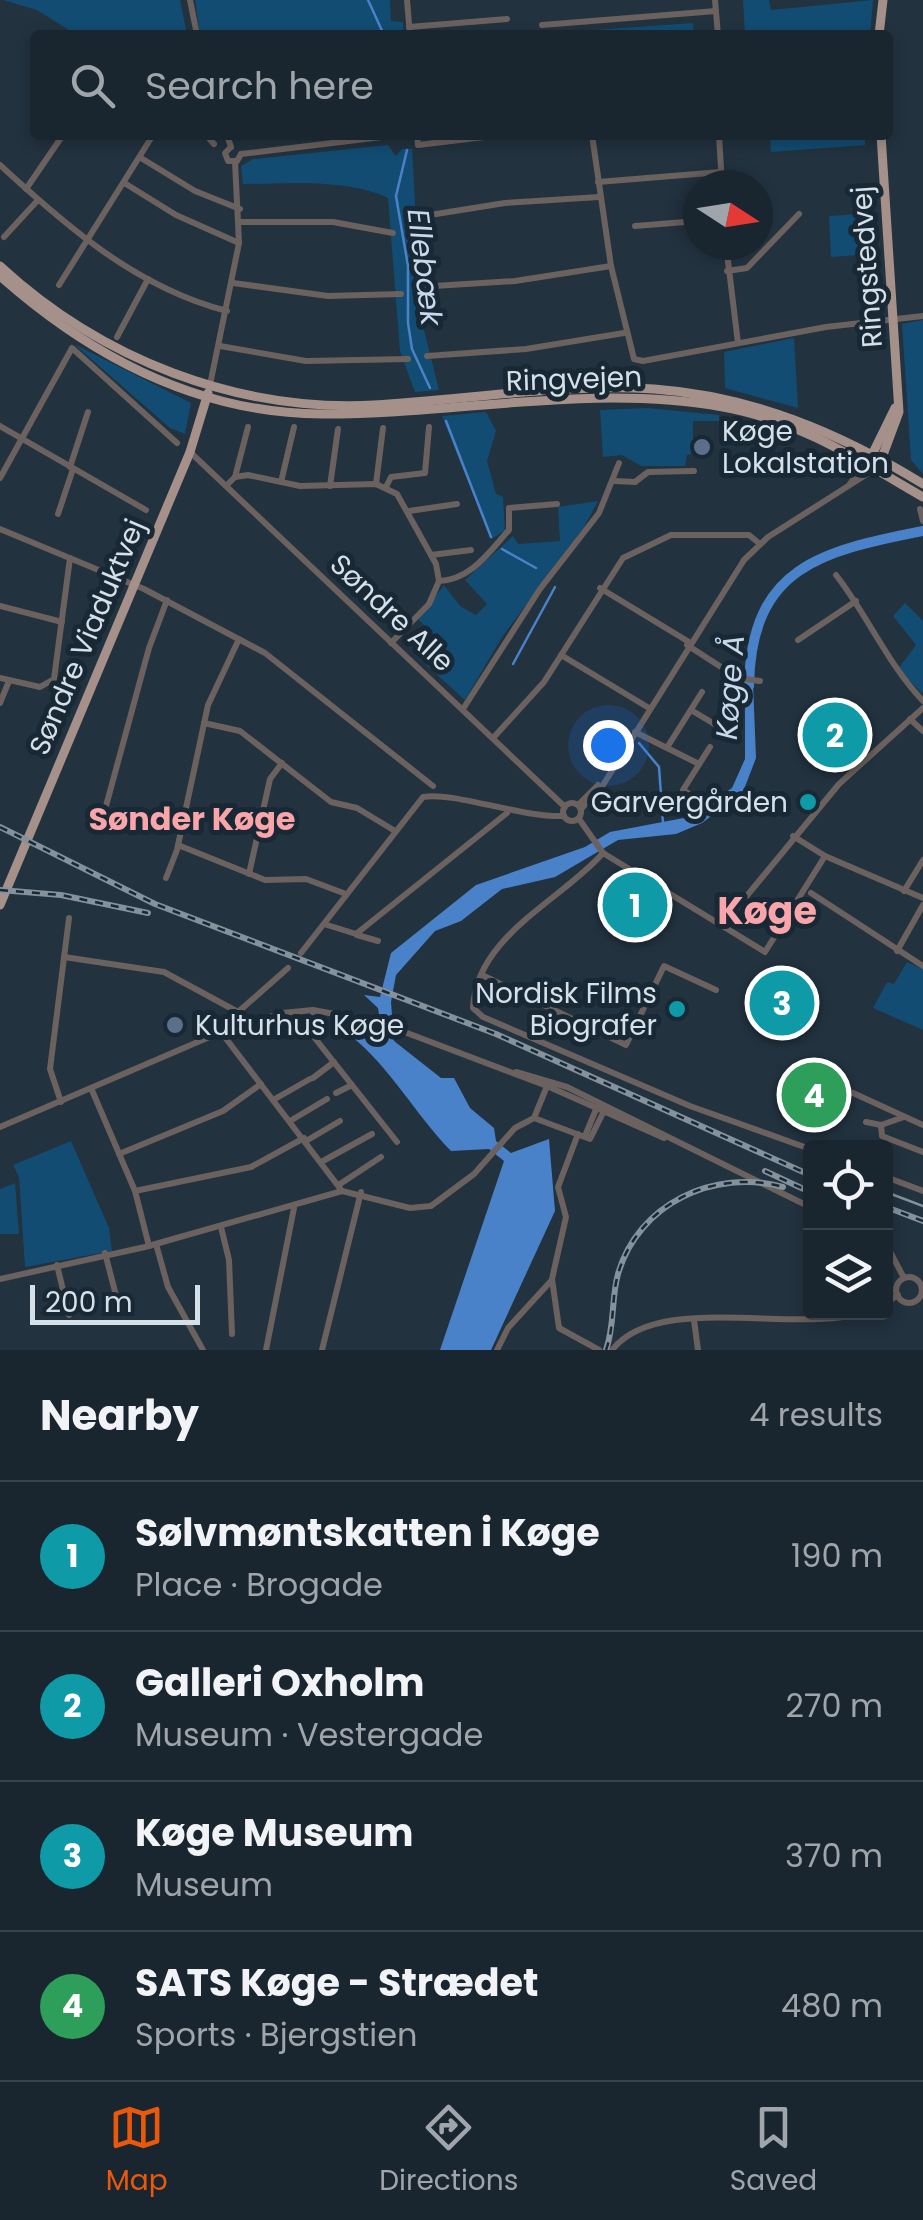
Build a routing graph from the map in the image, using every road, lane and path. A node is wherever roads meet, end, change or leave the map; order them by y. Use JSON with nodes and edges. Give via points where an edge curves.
{"nodes":[{"id":1,"x":190,"y":0,"type":"edge"},
{"id":2,"x":407,"y":0,"type":"edge"},
{"id":3,"x":715,"y":0,"type":"edge"},
{"id":4,"x":883,"y":0,"type":"edge"},
{"id":5,"x":716,"y":11,"type":"junction"},
{"id":6,"x":507,"y":19,"type":"dead end"},
{"id":7,"x":542,"y":25,"type":"dead end"},
{"id":8,"x":196,"y":30,"type":"edge"},
{"id":9,"x":409,"y":30,"type":"edge"},
{"id":10,"x":417,"y":30,"type":"edge"},
{"id":11,"x":718,"y":30,"type":"edge"},
{"id":12,"x":880,"y":30,"type":"edge"},
{"id":13,"x":60,"y":140,"type":"edge"},
{"id":14,"x":150,"y":140,"type":"edge"},
{"id":15,"x":210,"y":140,"type":"edge"},
{"id":16,"x":229,"y":140,"type":"edge"},
{"id":17,"x":357,"y":140,"type":"edge"},
{"id":18,"x":418,"y":140,"type":"edge"},
{"id":19,"x":460,"y":140,"type":"edge"},
{"id":20,"x":593,"y":140,"type":"edge"},
{"id":21,"x":720,"y":140,"type":"edge"},
{"id":22,"x":881,"y":140,"type":"edge"},
{"id":23,"x":214,"y":144,"type":"dead end"},
{"id":24,"x":231,"y":147,"type":"junction"},
{"id":25,"x":241,"y":154,"type":"junction"},
{"id":26,"x":141,"y":158,"type":"junction"},
{"id":27,"x":235,"y":162,"type":"junction"},
{"id":28,"x":0,"y":165,"type":"edge"},
{"id":29,"x":721,"y":170,"type":"edge"},
{"id":30,"x":683,"y":175,"type":"edge"},
{"id":31,"x":597,"y":182,"type":"junction"},
{"id":32,"x":126,"y":184,"type":"junction"},
{"id":33,"x":26,"y":189,"type":"junction"},
{"id":34,"x":599,"y":196,"type":"junction"},
{"id":35,"x":38,"y":200,"type":"junction"},
{"id":36,"x":240,"y":210,"type":"junction"},
{"id":37,"x":800,"y":214,"type":"dead end"},
{"id":38,"x":411,"y":218,"type":"dead end"},
{"id":39,"x":240,"y":222,"type":"junction"},
{"id":40,"x":683,"y":222,"type":"edge"},
{"id":41,"x":634,"y":226,"type":"dead end"},
{"id":42,"x":393,"y":233,"type":"dead end"},
{"id":43,"x":4,"y":237,"type":"dead end"},
{"id":44,"x":89,"y":242,"type":"junction"},
{"id":45,"x":239,"y":243,"type":"junction"},
{"id":46,"x":727,"y":260,"type":"edge"},
{"id":47,"x":611,"y":266,"type":"junction"},
{"id":48,"x":0,"y":270,"type":"edge"},
{"id":49,"x":728,"y":271,"type":"junction"},
{"id":50,"x":148,"y":278,"type":"junction"},
{"id":51,"x":233,"y":282,"type":"junction"},
{"id":52,"x":59,"y":286,"type":"dead end"},
{"id":53,"x":418,"y":287,"type":"dead end"},
{"id":54,"x":401,"y":294,"type":"dead end"},
{"id":55,"x":227,"y":311,"type":"junction"},
{"id":56,"x":923,"y":316,"type":"edge"},
{"id":57,"x":894,"y":318,"type":"junction"},
{"id":58,"x":624,"y":333,"type":"junction"},
{"id":59,"x":117,"y":337,"type":"dead end"},
{"id":60,"x":738,"y":342,"type":"junction"},
{"id":61,"x":220,"y":346,"type":"junction"},
{"id":62,"x":426,"y":356,"type":"dead end"},
{"id":63,"x":408,"y":359,"type":"dead end"},
{"id":64,"x":210,"y":385,"type":"junction"},
{"id":65,"x":206,"y":397,"type":"junction"},
{"id":66,"x":88,"y":412,"type":"dead end"},
{"id":67,"x":0,"y":426,"type":"edge"},
{"id":68,"x":248,"y":427,"type":"dead end"},
{"id":69,"x":429,"y":427,"type":"dead end"},
{"id":70,"x":294,"y":428,"type":"dead end"},
{"id":71,"x":383,"y":428,"type":"dead end"},
{"id":72,"x":338,"y":429,"type":"dead end"},
{"id":73,"x":21,"y":439,"type":"junction"},
{"id":74,"x":177,"y":443,"type":"dead end"},
{"id":75,"x":190,"y":452,"type":"junction"},
{"id":76,"x":874,"y":462,"type":"junction"},
{"id":77,"x":619,"y":463,"type":"dead end"},
{"id":78,"x":72,"y":468,"type":"junction"},
{"id":79,"x":694,"y":471,"type":"dead end"},
{"id":80,"x":0,"y":478,"type":"edge"},
{"id":81,"x":235,"y":478,"type":"junction"},
{"id":82,"x":615,"y":481,"type":"junction"},
{"id":83,"x":281,"y":482,"type":"junction"},
{"id":84,"x":923,"y":484,"type":"edge"},
{"id":85,"x":226,"y":486,"type":"junction"},
{"id":86,"x":330,"y":486,"type":"junction"},
{"id":87,"x":381,"y":486,"type":"junction"},
{"id":88,"x":923,"y":496,"type":"edge"},
{"id":89,"x":456,"y":504,"type":"dead end"},
{"id":90,"x":556,"y":504,"type":"dead end"},
{"id":91,"x":920,"y":509,"type":"dead end"},
{"id":92,"x":146,"y":510,"type":"dead end"},
{"id":93,"x":409,"y":511,"type":"junction"},
{"id":94,"x":58,"y":514,"type":"dead end"},
{"id":95,"x":923,"y":521,"type":"edge"},
{"id":96,"x":0,"y":529,"type":"edge"},
{"id":97,"x":760,"y":544,"type":"junction"},
{"id":98,"x":471,"y":550,"type":"dead end"},
{"id":99,"x":430,"y":554,"type":"junction"},
{"id":100,"x":70,"y":558,"type":"junction"},
{"id":101,"x":836,"y":575,"type":"dead end"},
{"id":102,"x":439,"y":581,"type":"junction"},
{"id":103,"x":133,"y":584,"type":"junction"},
{"id":104,"x":600,"y":588,"type":"junction"},
{"id":105,"x":167,"y":600,"type":"junction"},
{"id":106,"x":856,"y":601,"type":"junction"},
{"id":107,"x":0,"y":606,"type":"edge"},
{"id":108,"x":62,"y":622,"type":"junction"},
{"id":109,"x":240,"y":639,"type":"junction"},
{"id":110,"x":798,"y":640,"type":"dead end"},
{"id":111,"x":391,"y":643,"type":"junction"},
{"id":112,"x":688,"y":644,"type":"junction"},
{"id":113,"x":560,"y":655,"type":"junction"},
{"id":114,"x":4,"y":679,"type":"edge"},
{"id":115,"x":760,"y":682,"type":"dead end"},
{"id":116,"x":702,"y":692,"type":"dead end"},
{"id":117,"x":0,"y":702,"type":"edge"},
{"id":118,"x":923,"y":704,"type":"edge"},
{"id":119,"x":649,"y":708,"type":"junction"},
{"id":120,"x":463,"y":709,"type":"junction"},
{"id":121,"x":690,"y":710,"type":"junction"},
{"id":122,"x":910,"y":719,"type":"junction"},
{"id":123,"x":204,"y":723,"type":"junction"},
{"id":124,"x":721,"y":728,"type":"dead end"},
{"id":125,"x":923,"y":731,"type":"edge"},
{"id":126,"x":635,"y":732,"type":"junction"},
{"id":127,"x":494,"y":737,"type":"junction"},
{"id":128,"x":668,"y":746,"type":"junction"},
{"id":129,"x":710,"y":747,"type":"dead end"},
{"id":130,"x":282,"y":764,"type":"junction"},
{"id":131,"x":699,"y":764,"type":"junction"},
{"id":132,"x":433,"y":786,"type":"dead end"},
{"id":133,"x":565,"y":807,"type":"junction"},
{"id":134,"x":580,"y":807,"type":"junction"},
{"id":135,"x":702,"y":809,"type":"dead end"},
{"id":136,"x":507,"y":812,"type":"junction"},
{"id":137,"x":564,"y":816,"type":"junction"},
{"id":138,"x":579,"y":819,"type":"junction"},
{"id":139,"x":100,"y":828,"type":"dead end"},
{"id":140,"x":395,"y":831,"type":"junction"},
{"id":141,"x":793,"y":836,"type":"junction"},
{"id":142,"x":178,"y":845,"type":"junction"},
{"id":143,"x":603,"y":853,"type":"junction"},
{"id":144,"x":826,"y":856,"type":"junction"},
{"id":145,"x":923,"y":860,"type":"edge"},
{"id":146,"x":249,"y":874,"type":"junction"},
{"id":147,"x":166,"y":878,"type":"dead end"},
{"id":148,"x":904,"y":891,"type":"junction"},
{"id":149,"x":811,"y":893,"type":"dead end"},
{"id":150,"x":346,"y":894,"type":"junction"},
{"id":151,"x":923,"y":902,"type":"edge"},
{"id":152,"x":0,"y":905,"type":"edge"},
{"id":153,"x":70,"y":918,"type":"dead end"},
{"id":154,"x":324,"y":924,"type":"junction"},
{"id":155,"x":722,"y":926,"type":"junction"},
{"id":156,"x":356,"y":934,"type":"junction"},
{"id":157,"x":378,"y":940,"type":"dead end"},
{"id":158,"x":898,"y":951,"type":"junction"},
{"id":159,"x":301,"y":953,"type":"dead end"},
{"id":160,"x":64,"y":957,"type":"junction"},
{"id":161,"x":923,"y":966,"type":"edge"},
{"id":162,"x":288,"y":968,"type":"dead end"},
{"id":163,"x":482,"y":976,"type":"junction"},
{"id":164,"x":716,"y":990,"type":"dead end"},
{"id":165,"x":313,"y":1010,"type":"junction"},
{"id":166,"x":238,"y":1012,"type":"junction"},
{"id":167,"x":243,"y":1024,"type":"junction"},
{"id":168,"x":220,"y":1032,"type":"junction"},
{"id":169,"x":334,"y":1062,"type":"junction"},
{"id":170,"x":505,"y":1070,"type":"junction"},
{"id":171,"x":829,"y":1082,"type":"dead end"},
{"id":172,"x":261,"y":1084,"type":"junction"},
{"id":173,"x":352,"y":1084,"type":"junction"},
{"id":174,"x":547,"y":1086,"type":"junction"},
{"id":175,"x":91,"y":1088,"type":"junction"},
{"id":176,"x":336,"y":1094,"type":"dead end"},
{"id":177,"x":327,"y":1099,"type":"dead end"},
{"id":178,"x":273,"y":1100,"type":"junction"},
{"id":179,"x":60,"y":1102,"type":"junction"},
{"id":180,"x":369,"y":1106,"type":"junction"},
{"id":181,"x":601,"y":1108,"type":"junction"},
{"id":182,"x":359,"y":1112,"type":"dead end"},
{"id":183,"x":906,"y":1117,"type":"junction"},
{"id":184,"x":534,"y":1118,"type":"junction"},
{"id":185,"x":290,"y":1121,"type":"junction"},
{"id":186,"x":340,"y":1121,"type":"dead end"},
{"id":187,"x":866,"y":1122,"type":"dead end"},
{"id":188,"x":881,"y":1125,"type":"junction"},
{"id":189,"x":923,"y":1125,"type":"edge"},
{"id":190,"x":385,"y":1126,"type":"junction"},
{"id":191,"x":0,"y":1128,"type":"edge"},
{"id":192,"x":581,"y":1136,"type":"junction"},
{"id":193,"x":305,"y":1140,"type":"junction"},
{"id":194,"x":397,"y":1142,"type":"dead end"},
{"id":195,"x":803,"y":1146,"type":"edge"},
{"id":196,"x":923,"y":1152,"type":"edge"},
{"id":197,"x":119,"y":1154,"type":"junction"},
{"id":198,"x":381,"y":1157,"type":"dead end"},
{"id":199,"x":323,"y":1161,"type":"junction"},
{"id":200,"x":893,"y":1179,"type":"edge"},
{"id":201,"x":341,"y":1188,"type":"junction"},
{"id":202,"x":136,"y":1191,"type":"junction"},
{"id":203,"x":923,"y":1191,"type":"edge"},
{"id":204,"x":361,"y":1192,"type":"junction"},
{"id":205,"x":803,"y":1204,"type":"edge"},
{"id":206,"x":294,"y":1208,"type":"junction"},
{"id":207,"x":221,"y":1227,"type":"junction"},
{"id":208,"x":152,"y":1245,"type":"junction"},
{"id":209,"x":105,"y":1254,"type":"junction"},
{"id":210,"x":893,"y":1257,"type":"edge"},
{"id":211,"x":56,"y":1265,"type":"junction"},
{"id":212,"x":904,"y":1278,"type":"junction"},
{"id":213,"x":0,"y":1279,"type":"edge"},
{"id":214,"x":552,"y":1280,"type":"junction"},
{"id":215,"x":923,"y":1291,"type":"edge"},
{"id":216,"x":898,"y":1295,"type":"junction"},
{"id":217,"x":893,"y":1298,"type":"edge"},
{"id":218,"x":119,"y":1306,"type":"dead end"},
{"id":219,"x":69,"y":1315,"type":"dead end"},
{"id":220,"x":694,"y":1320,"type":"junction"},
{"id":221,"x":803,"y":1320,"type":"edge"},
{"id":222,"x":232,"y":1334,"type":"dead end"},
{"id":223,"x":203,"y":1350,"type":"edge"},
{"id":224,"x":266,"y":1350,"type":"edge"},
{"id":225,"x":322,"y":1350,"type":"edge"},
{"id":226,"x":497,"y":1350,"type":"edge"},
{"id":227,"x":599,"y":1350,"type":"edge"},
{"id":228,"x":612,"y":1350,"type":"edge"},
{"id":229,"x":698,"y":1350,"type":"edge"}],
"edges":[{"from":1,"to":8,"type":"street"},
{"from":2,"to":9,"type":"street"},
{"from":3,"to":5,"type":"street"},
{"from":4,"to":12,"type":"main road"},
{"from":5,"to":7,"type":"street"},
{"from":5,"to":11,"type":"street"},
{"from":6,"to":10,"type":"street"},
{"from":13,"to":33,"type":"street"},
{"from":14,"to":26,"type":"street"},
{"from":15,"to":23,"type":"street"},
{"from":16,"to":24,"type":"street"},
{"from":17,"to":25,"type":"street"},
{"from":18,"to":19,"type":"street"},
{"from":20,"to":31,"type":"street"},
{"from":21,"to":29,"type":"street"},
{"from":22,"to":57,"type":"main road","name":"Ringstedvej"},
{"from":24,"to":25,"type":"street"},
{"from":24,"to":27,"type":"street","via":[[225,157]]},
{"from":25,"to":27,"type":"street"},
{"from":26,"to":32,"type":"street"},
{"from":26,"to":36,"type":"street"},
{"from":27,"to":36,"type":"street"},
{"from":28,"to":33,"type":"street"},
{"from":30,"to":31,"type":"street"},
{"from":31,"to":34,"type":"street"},
{"from":32,"to":44,"type":"street"},
{"from":32,"to":45,"type":"street"},
{"from":33,"to":35,"type":"street"},
{"from":34,"to":38,"type":"street"},
{"from":34,"to":47,"type":"street"},
{"from":35,"to":43,"type":"street"},
{"from":35,"to":44,"type":"street"},
{"from":36,"to":39,"type":"street"},
{"from":37,"to":49,"type":"street","via":[[747,268]]},
{"from":39,"to":42,"type":"street","via":[[326,222]]},
{"from":39,"to":45,"type":"street"},
{"from":40,"to":41,"type":"street"},
{"from":44,"to":50,"type":"street"},
{"from":44,"to":52,"type":"street"},
{"from":45,"to":51,"type":"street"},
{"from":46,"to":49,"type":"street"},
{"from":47,"to":53,"type":"street"},
{"from":47,"to":58,"type":"street"},
{"from":48,"to":64,"type":"main road","name":"Ringvejen","via":[[105,343]]},
{"from":48,"to":65,"type":"main road","name":"Ringvejen","via":[[72,335]]},
{"from":49,"to":60,"type":"street"},
{"from":50,"to":55,"type":"street"},
{"from":50,"to":59,"type":"street"},
{"from":51,"to":54,"type":"street","via":[[313,295]]},
{"from":51,"to":55,"type":"street"},
{"from":55,"to":61,"type":"street"},
{"from":56,"to":57,"type":"street"},
{"from":57,"to":60,"type":"street"},
{"from":57,"to":76,"type":"main road","name":"Ringstedvej","via":[[896,430]]},
{"from":58,"to":60,"type":"street","via":[[638,361]]},
{"from":58,"to":62,"type":"street","via":[[526,350]]},
{"from":61,"to":63,"type":"street","via":[[306,361]]},
{"from":61,"to":64,"type":"street"},
{"from":64,"to":65,"type":"main road","name":"Søndre Viaduktvej"},
{"from":64,"to":76,"type":"main road","name":"Ringvejen","via":[[347,405],[654,389],[784,415]]},
{"from":65,"to":75,"type":"main road","name":"Søndre Viaduktvej"},
{"from":65,"to":76,"type":"main road","name":"Ringvejen","via":[[318,414],[654,399],[779,422]]},
{"from":66,"to":78,"type":"street"},
{"from":67,"to":73,"type":"street"},
{"from":68,"to":81,"type":"street"},
{"from":69,"to":87,"type":"street","via":[[425,473]]},
{"from":70,"to":83,"type":"street"},
{"from":71,"to":87,"type":"street"},
{"from":72,"to":86,"type":"street"},
{"from":73,"to":74,"type":"street","via":[[72,348]]},
{"from":73,"to":78,"type":"street"},
{"from":73,"to":80,"type":"street"},
{"from":75,"to":85,"type":"street","name":"Søndre Alle"},
{"from":75,"to":103,"type":"main road","name":"Søndre Viaduktvej"},
{"from":76,"to":84,"type":"main road","name":"Ringvejen"},
{"from":76,"to":88,"type":"main road","name":"Ringvejen"},
{"from":76,"to":97,"type":"street","via":[[846,490]]},
{"from":77,"to":82,"type":"street"},
{"from":78,"to":92,"type":"street"},
{"from":78,"to":94,"type":"street"},
{"from":79,"to":82,"type":"street"},
{"from":81,"to":83,"type":"street"},
{"from":81,"to":85,"type":"street"},
{"from":82,"to":120,"type":"street"},
{"from":83,"to":86,"type":"street"},
{"from":85,"to":111,"type":"street","name":"Søndre Alle"},
{"from":86,"to":87,"type":"street"},
{"from":87,"to":93,"type":"street"},
{"from":89,"to":93,"type":"street"},
{"from":90,"to":102,"type":"street","via":[[509,508],[510,530],[488,554],[464,575]]},
{"from":91,"to":95,"type":"street"},
{"from":93,"to":99,"type":"street"},
{"from":96,"to":100,"type":"street"},
{"from":97,"to":104,"type":"street","via":[[749,535],[662,536],[623,558]]},
{"from":97,"to":112,"type":"street"},
{"from":98,"to":99,"type":"street"},
{"from":99,"to":102,"type":"street"},
{"from":100,"to":103,"type":"street"},
{"from":100,"to":108,"type":"street"},
{"from":101,"to":106,"type":"street"},
{"from":102,"to":111,"type":"street","via":[[428,604]]},
{"from":103,"to":105,"type":"street"},
{"from":103,"to":152,"type":"main road","name":"Søndre Viaduktvej"},
{"from":104,"to":112,"type":"street"},
{"from":104,"to":113,"type":"street"},
{"from":105,"to":109,"type":"street"},
{"from":105,"to":139,"type":"street"},
{"from":106,"to":110,"type":"street"},
{"from":106,"to":118,"type":"street","via":[[892,668]]},
{"from":107,"to":108,"type":"street"},
{"from":108,"to":114,"type":"street","via":[[51,683]]},
{"from":109,"to":123,"type":"street"},
{"from":109,"to":132,"type":"street","via":[[276,660]]},
{"from":111,"to":120,"type":"street","name":"Søndre Alle"},
{"from":112,"to":115,"type":"street","via":[[742,680]]},
{"from":112,"to":119,"type":"street"},
{"from":113,"to":119,"type":"street"},
{"from":113,"to":127,"type":"street"},
{"from":114,"to":117,"type":"street"},
{"from":116,"to":121,"type":"street"},
{"from":118,"to":122,"type":"street"},
{"from":119,"to":126,"type":"street"},
{"from":120,"to":127,"type":"street","name":"Søndre Alle"},
{"from":121,"to":124,"type":"street"},
{"from":121,"to":128,"type":"street"},
{"from":122,"to":125,"type":"street"},
{"from":122,"to":141,"type":"street"},
{"from":123,"to":130,"type":"street","via":[[240,731]]},
{"from":123,"to":142,"type":"street"},
{"from":126,"to":128,"type":"street","via":[[662,749]]},
{"from":126,"to":134,"type":"street"},
{"from":127,"to":133,"type":"street","name":"Søndre Alle"},
{"from":128,"to":131,"type":"street"},
{"from":129,"to":131,"type":"street"},
{"from":130,"to":140,"type":"street","via":[[330,802],[358,808]]},
{"from":130,"to":146,"type":"street","via":[[270,779]]},
{"from":131,"to":135,"type":"street","via":[[683,790]]},
{"from":133,"to":134,"type":"street"},
{"from":133,"to":137,"type":"street"},
{"from":134,"to":138,"type":"street"},
{"from":136,"to":137,"type":"street"},
{"from":136,"to":140,"type":"street","via":[[426,796]]},
{"from":136,"to":156,"type":"street"},
{"from":137,"to":138,"type":"street"},
{"from":138,"to":143,"type":"street"},
{"from":140,"to":150,"type":"street"},
{"from":141,"to":144,"type":"street"},
{"from":141,"to":155,"type":"street"},
{"from":142,"to":146,"type":"street"},
{"from":142,"to":147,"type":"street"},
{"from":143,"to":155,"type":"street"},
{"from":143,"to":163,"type":"street","via":[[536,909]]},
{"from":144,"to":148,"type":"street"},
{"from":144,"to":155,"type":"street","via":[[765,952]]},
{"from":145,"to":148,"type":"street"},
{"from":146,"to":150,"type":"street","via":[[270,881],[306,878]]},
{"from":148,"to":151,"type":"street"},
{"from":149,"to":158,"type":"street"},
{"from":150,"to":154,"type":"street"},
{"from":151,"to":158,"type":"street"},
{"from":153,"to":160,"type":"street"},
{"from":154,"to":156,"type":"street"},
{"from":154,"to":159,"type":"street"},
{"from":156,"to":157,"type":"street"},
{"from":158,"to":161,"type":"street"},
{"from":160,"to":166,"type":"street","via":[[164,972]]},
{"from":160,"to":179,"type":"street","via":[[50,1068]]},
{"from":162,"to":166,"type":"street"},
{"from":163,"to":164,"type":"street","via":[[626,1045],[664,966]]},
{"from":163,"to":195,"type":"street","via":[[473,1008],[483,1017]]},
{"from":165,"to":167,"type":"street"},
{"from":165,"to":169,"type":"street","via":[[314,1037]]},
{"from":165,"to":170,"type":"street","via":[[378,1022]]},
{"from":166,"to":167,"type":"street"},
{"from":167,"to":168,"type":"street"},
{"from":168,"to":172,"type":"street"},
{"from":168,"to":175,"type":"street"},
{"from":169,"to":173,"type":"street"},
{"from":169,"to":178,"type":"street"},
{"from":170,"to":174,"type":"street"},
{"from":170,"to":181,"type":"street","via":[[537,1075]]},
{"from":171,"to":183,"type":"street"},
{"from":172,"to":178,"type":"street"},
{"from":172,"to":197,"type":"street","via":[[222,1112]]},
{"from":173,"to":176,"type":"street"},
{"from":173,"to":180,"type":"street"},
{"from":174,"to":181,"type":"street"},
{"from":174,"to":184,"type":"street"},
{"from":175,"to":179,"type":"street"},
{"from":175,"to":197,"type":"street"},
{"from":177,"to":185,"type":"street"},
{"from":178,"to":185,"type":"street"},
{"from":179,"to":191,"type":"street"},
{"from":180,"to":182,"type":"street"},
{"from":180,"to":190,"type":"street"},
{"from":181,"to":192,"type":"street"},
{"from":181,"to":205,"type":"street"},
{"from":183,"to":188,"type":"street"},
{"from":183,"to":189,"type":"street"},
{"from":184,"to":192,"type":"street"},
{"from":184,"to":204,"type":"street","via":[[431,1206],[410,1208]]},
{"from":185,"to":193,"type":"street"},
{"from":186,"to":193,"type":"street"},
{"from":187,"to":188,"type":"street"},
{"from":188,"to":196,"type":"street","via":[[882,1136]]},
{"from":190,"to":194,"type":"street"},
{"from":190,"to":199,"type":"street"},
{"from":192,"to":214,"type":"street","via":[[558,1187],[566,1217]]},
{"from":193,"to":199,"type":"street"},
{"from":193,"to":202,"type":"street","via":[[250,1168]]},
{"from":197,"to":202,"type":"street"},
{"from":198,"to":201,"type":"street"},
{"from":199,"to":201,"type":"street"},
{"from":200,"to":203,"type":"street"},
{"from":201,"to":204,"type":"street"},
{"from":201,"to":206,"type":"street"},
{"from":202,"to":208,"type":"street"},
{"from":204,"to":225,"type":"street"},
{"from":206,"to":207,"type":"street"},
{"from":206,"to":224,"type":"street"},
{"from":207,"to":208,"type":"street"},
{"from":207,"to":222,"type":"street"},
{"from":208,"to":209,"type":"street"},
{"from":208,"to":223,"type":"street"},
{"from":209,"to":211,"type":"street"},
{"from":209,"to":218,"type":"street"},
{"from":210,"to":212,"type":"street"},
{"from":211,"to":213,"type":"street"},
{"from":211,"to":219,"type":"street"},
{"from":212,"to":215,"type":"street","via":[[917,1279]]},
{"from":212,"to":216,"type":"street"},
{"from":214,"to":226,"type":"street"},
{"from":214,"to":227,"type":"street","via":[[559,1328]]},
{"from":215,"to":216,"type":"street","via":[[911,1302]]},
{"from":216,"to":217,"type":"street"},
{"from":220,"to":221,"type":"street"},
{"from":220,"to":228,"type":"street","via":[[642,1328]]},
{"from":220,"to":229,"type":"street"}]}
